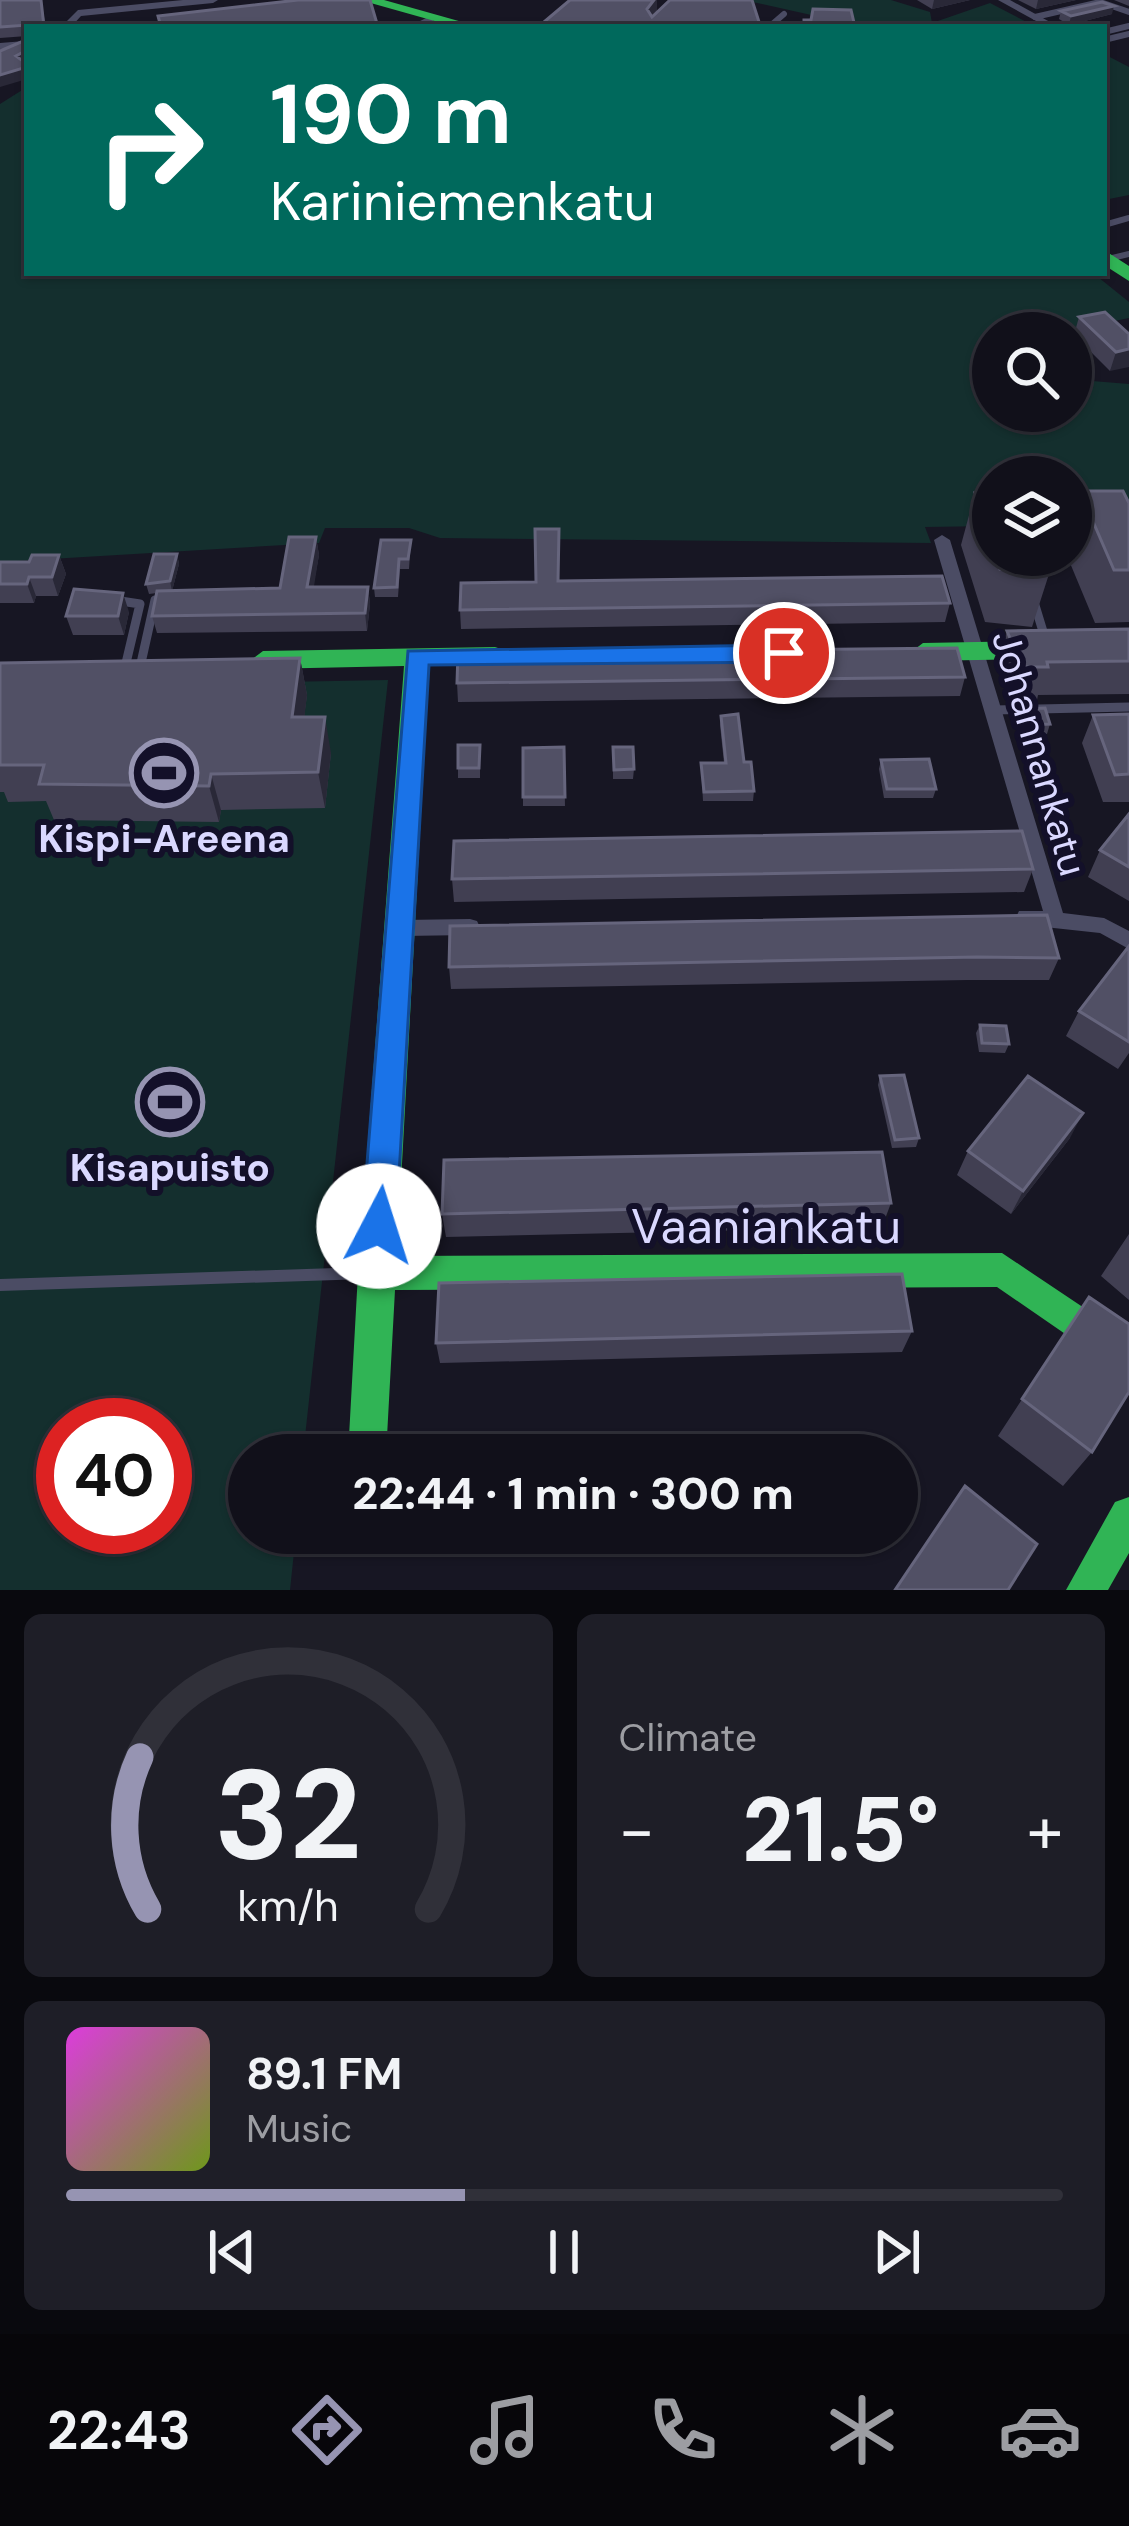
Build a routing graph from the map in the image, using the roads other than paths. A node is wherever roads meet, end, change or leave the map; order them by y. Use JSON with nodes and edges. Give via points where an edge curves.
{"nodes":[{"id":1,"x":213,"y":0,"type":"edge"},
{"id":2,"x":368,"y":0,"type":"edge"},
{"id":3,"x":1003,"y":0,"type":"edge"},
{"id":4,"x":1129,"y":13,"type":"edge"},
{"id":5,"x":784,"y":14,"type":"dead end"},
{"id":6,"x":1035,"y":17,"type":"junction"},
{"id":7,"x":70,"y":24,"type":"edge"},
{"id":8,"x":440,"y":24,"type":"edge"},
{"id":9,"x":772,"y":24,"type":"edge"},
{"id":10,"x":1048,"y":24,"type":"edge"},
{"id":11,"x":1129,"y":30,"type":"edge"},
{"id":12,"x":1107,"y":37,"type":"edge"},
{"id":13,"x":1114,"y":38,"type":"junction"},
{"id":14,"x":1129,"y":46,"type":"edge"},
{"id":15,"x":942,"y":540,"type":"dead end"},
{"id":16,"x":1028,"y":586,"type":"edge"},
{"id":17,"x":173,"y":600,"type":"edge"},
{"id":18,"x":91,"y":601,"type":"edge"},
{"id":19,"x":1059,"y":649,"type":"joint"},
{"id":20,"x":904,"y":652,"type":"edge"},
{"id":21,"x":975,"y":652,"type":"junction"},
{"id":22,"x":516,"y":656,"type":"edge"},
{"id":23,"x":417,"y":657,"type":"junction"},
{"id":24,"x":228,"y":661,"type":"edge"},
{"id":25,"x":1129,"y":707,"type":"edge"},
{"id":26,"x":993,"y":710,"type":"junction"},
{"id":27,"x":1054,"y":916,"type":"junction"},
{"id":28,"x":1008,"y":917,"type":"edge"},
{"id":29,"x":496,"y":926,"type":"edge"},
{"id":30,"x":403,"y":928,"type":"junction"},
{"id":31,"x":1129,"y":941,"type":"edge"},
{"id":32,"x":375,"y":1273,"type":"junction"},
{"id":33,"x":0,"y":1285,"type":"edge"},
{"id":34,"x":1129,"y":1360,"type":"edge"},
{"id":35,"x":369,"y":1434,"type":"edge"},
{"id":36,"x":1129,"y":1516,"type":"edge"},
{"id":37,"x":1086,"y":1590,"type":"edge"}],
"edges":[{"from":1,"to":7,"type":"street","via":[[79,13]]},
{"from":2,"to":8,"type":"street"},
{"from":3,"to":6,"type":"street"},
{"from":4,"to":6,"type":"lane","via":[[1100,2]]},
{"from":5,"to":9,"type":"lane"},
{"from":6,"to":10,"type":"street"},
{"from":11,"to":13,"type":"lane"},
{"from":12,"to":13,"type":"lane"},
{"from":13,"to":14,"type":"lane"},
{"from":15,"to":21,"type":"street","name":"Johannankatu"},
{"from":16,"to":19,"type":"lane"},
{"from":17,"to":18,"type":"lane","via":[[154,601],[134,663],[140,604]]},
{"from":19,"to":21,"type":"street"},
{"from":20,"to":21,"type":"street"},
{"from":21,"to":26,"type":"street","name":"Johannankatu"},
{"from":22,"to":23,"type":"street"},
{"from":23,"to":24,"type":"street"},
{"from":23,"to":30,"type":"street"},
{"from":25,"to":26,"type":"lane"},
{"from":26,"to":27,"type":"street","name":"Johannankatu"},
{"from":27,"to":28,"type":"street"},
{"from":27,"to":31,"type":"street","via":[[1104,926]]},
{"from":29,"to":30,"type":"street"},
{"from":30,"to":32,"type":"street"},
{"from":32,"to":33,"type":"lane"},
{"from":32,"to":34,"type":"street","name":"Vaaniankatu","via":[[1002,1270]]},
{"from":32,"to":35,"type":"street"},
{"from":36,"to":37,"type":"street"}]}
